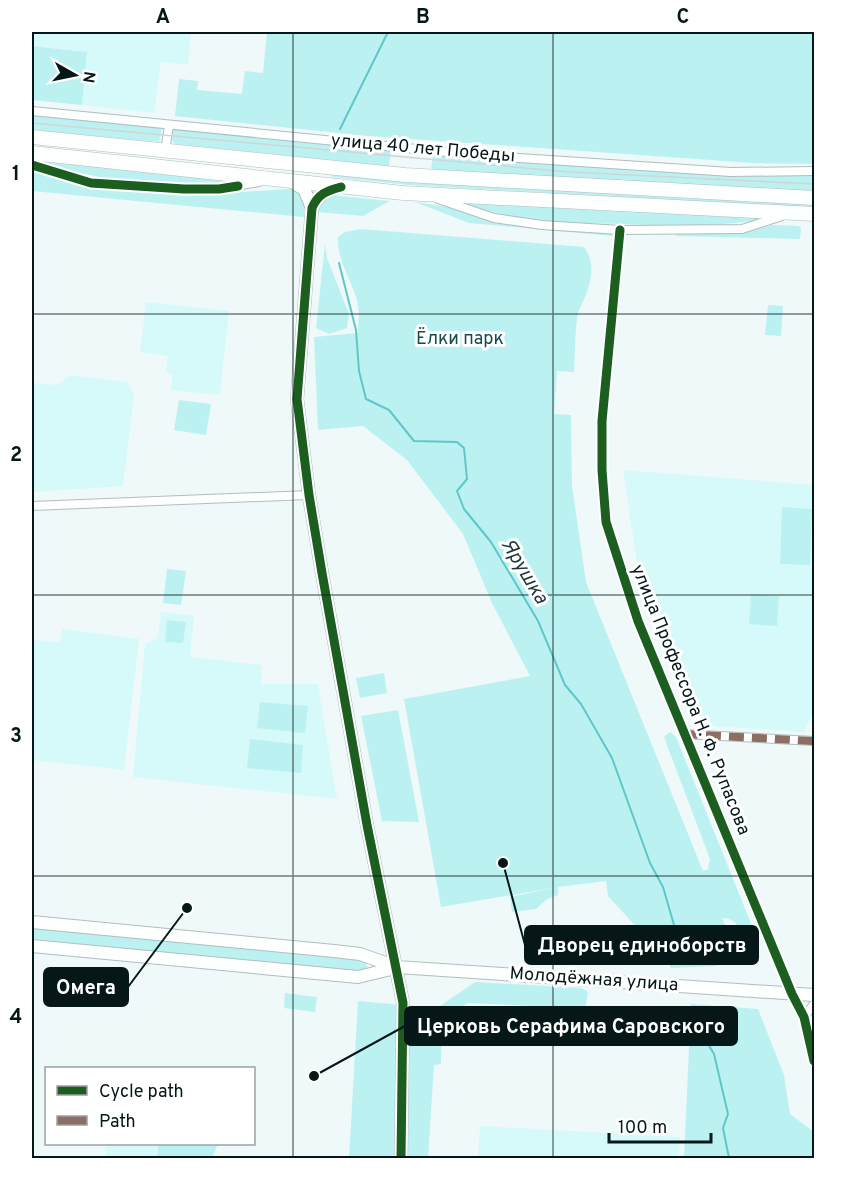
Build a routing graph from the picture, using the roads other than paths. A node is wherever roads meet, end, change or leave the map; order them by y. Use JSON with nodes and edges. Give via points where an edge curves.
{"nodes":[{"id":1,"x":32,"y":111,"type":"edge"},
{"id":2,"x":169,"y":125,"type":"junction"},
{"id":3,"x":32,"y":137,"type":"edge"},
{"id":4,"x":165,"y":151,"type":"junction"},
{"id":5,"x":32,"y":153,"type":"edge"},
{"id":6,"x":32,"y":165,"type":"edge"},
{"id":7,"x":324,"y":166,"type":"junction"},
{"id":8,"x":163,"y":167,"type":"junction"},
{"id":9,"x":814,"y":171,"type":"edge"},
{"id":10,"x":274,"y":179,"type":"junction"},
{"id":11,"x":290,"y":181,"type":"junction"},
{"id":12,"x":322,"y":184,"type":"junction"},
{"id":13,"x":341,"y":187,"type":"junction"},
{"id":14,"x":426,"y":195,"type":"junction"},
{"id":15,"x":814,"y":198,"type":"edge"},
{"id":16,"x":312,"y":208,"type":"junction"},
{"id":17,"x":790,"y":213,"type":"junction"},
{"id":18,"x":814,"y":214,"type":"edge"},
{"id":19,"x":620,"y":230,"type":"junction"},
{"id":20,"x":309,"y":495,"type":"junction"},
{"id":21,"x":32,"y":506,"type":"edge"},
{"id":22,"x":683,"y":734,"type":"junction"},
{"id":23,"x":814,"y":741,"type":"edge"},
{"id":24,"x":32,"y":922,"type":"edge"},
{"id":25,"x":32,"y":946,"type":"edge"},
{"id":26,"x":397,"y":967,"type":"junction"},
{"id":27,"x":792,"y":994,"type":"junction"},
{"id":28,"x":814,"y":995,"type":"edge"},
{"id":29,"x":814,"y":1004,"type":"edge"},
{"id":30,"x":804,"y":1017,"type":"junction"},
{"id":31,"x":814,"y":1061,"type":"edge"},
{"id":32,"x":401,"y":1158,"type":"edge"}],
"edges":[{"from":1,"to":2,"type":"street","name":"улица 40 лет Победы"},
{"from":2,"to":4,"type":"street"},
{"from":2,"to":9,"type":"street","name":"улица 40 лет Победы","via":[[488,156],[731,172]]},
{"from":3,"to":4,"type":"main road","name":"улица 40 лет Победы"},
{"from":4,"to":7,"type":"main road","name":"улица 40 лет Победы"},
{"from":4,"to":8,"type":"main road"},
{"from":5,"to":8,"type":"main road"},
{"from":6,"to":10,"type":"street","via":[[91,183],[184,189],[219,189]]},
{"from":7,"to":12,"type":"main road"},
{"from":7,"to":15,"type":"main road","name":"улица 40 лет Победы","via":[[405,175]]},
{"from":8,"to":10,"type":"main road"},
{"from":10,"to":11,"type":"main road"},
{"from":11,"to":12,"type":"main road"},
{"from":11,"to":16,"type":"main road","via":[[304,189]]},
{"from":12,"to":13,"type":"main road"},
{"from":13,"to":14,"type":"main road"},
{"from":13,"to":16,"type":"main road","via":[[325,191]]},
{"from":14,"to":17,"type":"main road"},
{"from":14,"to":19,"type":"street","via":[[494,218]]},
{"from":16,"to":20,"type":"main road","via":[[297,399]]},
{"from":17,"to":18,"type":"main road"},
{"from":17,"to":19,"type":"street","via":[[742,229]]},
{"from":19,"to":22,"type":"street","name":"улица Профессора Н. Ф. Рупасова","via":[[602,421],[606,522],[638,621]]},
{"from":20,"to":21,"type":"street"},
{"from":20,"to":26,"type":"main road","via":[[365,815]]},
{"from":22,"to":23,"type":"street"},
{"from":22,"to":27,"type":"street","name":"улица Профессора Н. Ф. Рупасова"},
{"from":24,"to":26,"type":"main road","name":"Молодёжная улица","via":[[360,954]]},
{"from":25,"to":26,"type":"main road","name":"Молодёжная улица","via":[[358,977]]},
{"from":26,"to":27,"type":"main road","name":"Молодёжная улица"},
{"from":26,"to":32,"type":"main road","via":[[403,1003]]},
{"from":27,"to":28,"type":"main road","name":"Молодёжная улица"},
{"from":27,"to":30,"type":"street","name":"улица Профессора Н. Ф. Рупасова"},
{"from":29,"to":30,"type":"street"},
{"from":30,"to":31,"type":"street","name":"улица Профессора Н. Ф. Рупасова"}]}
